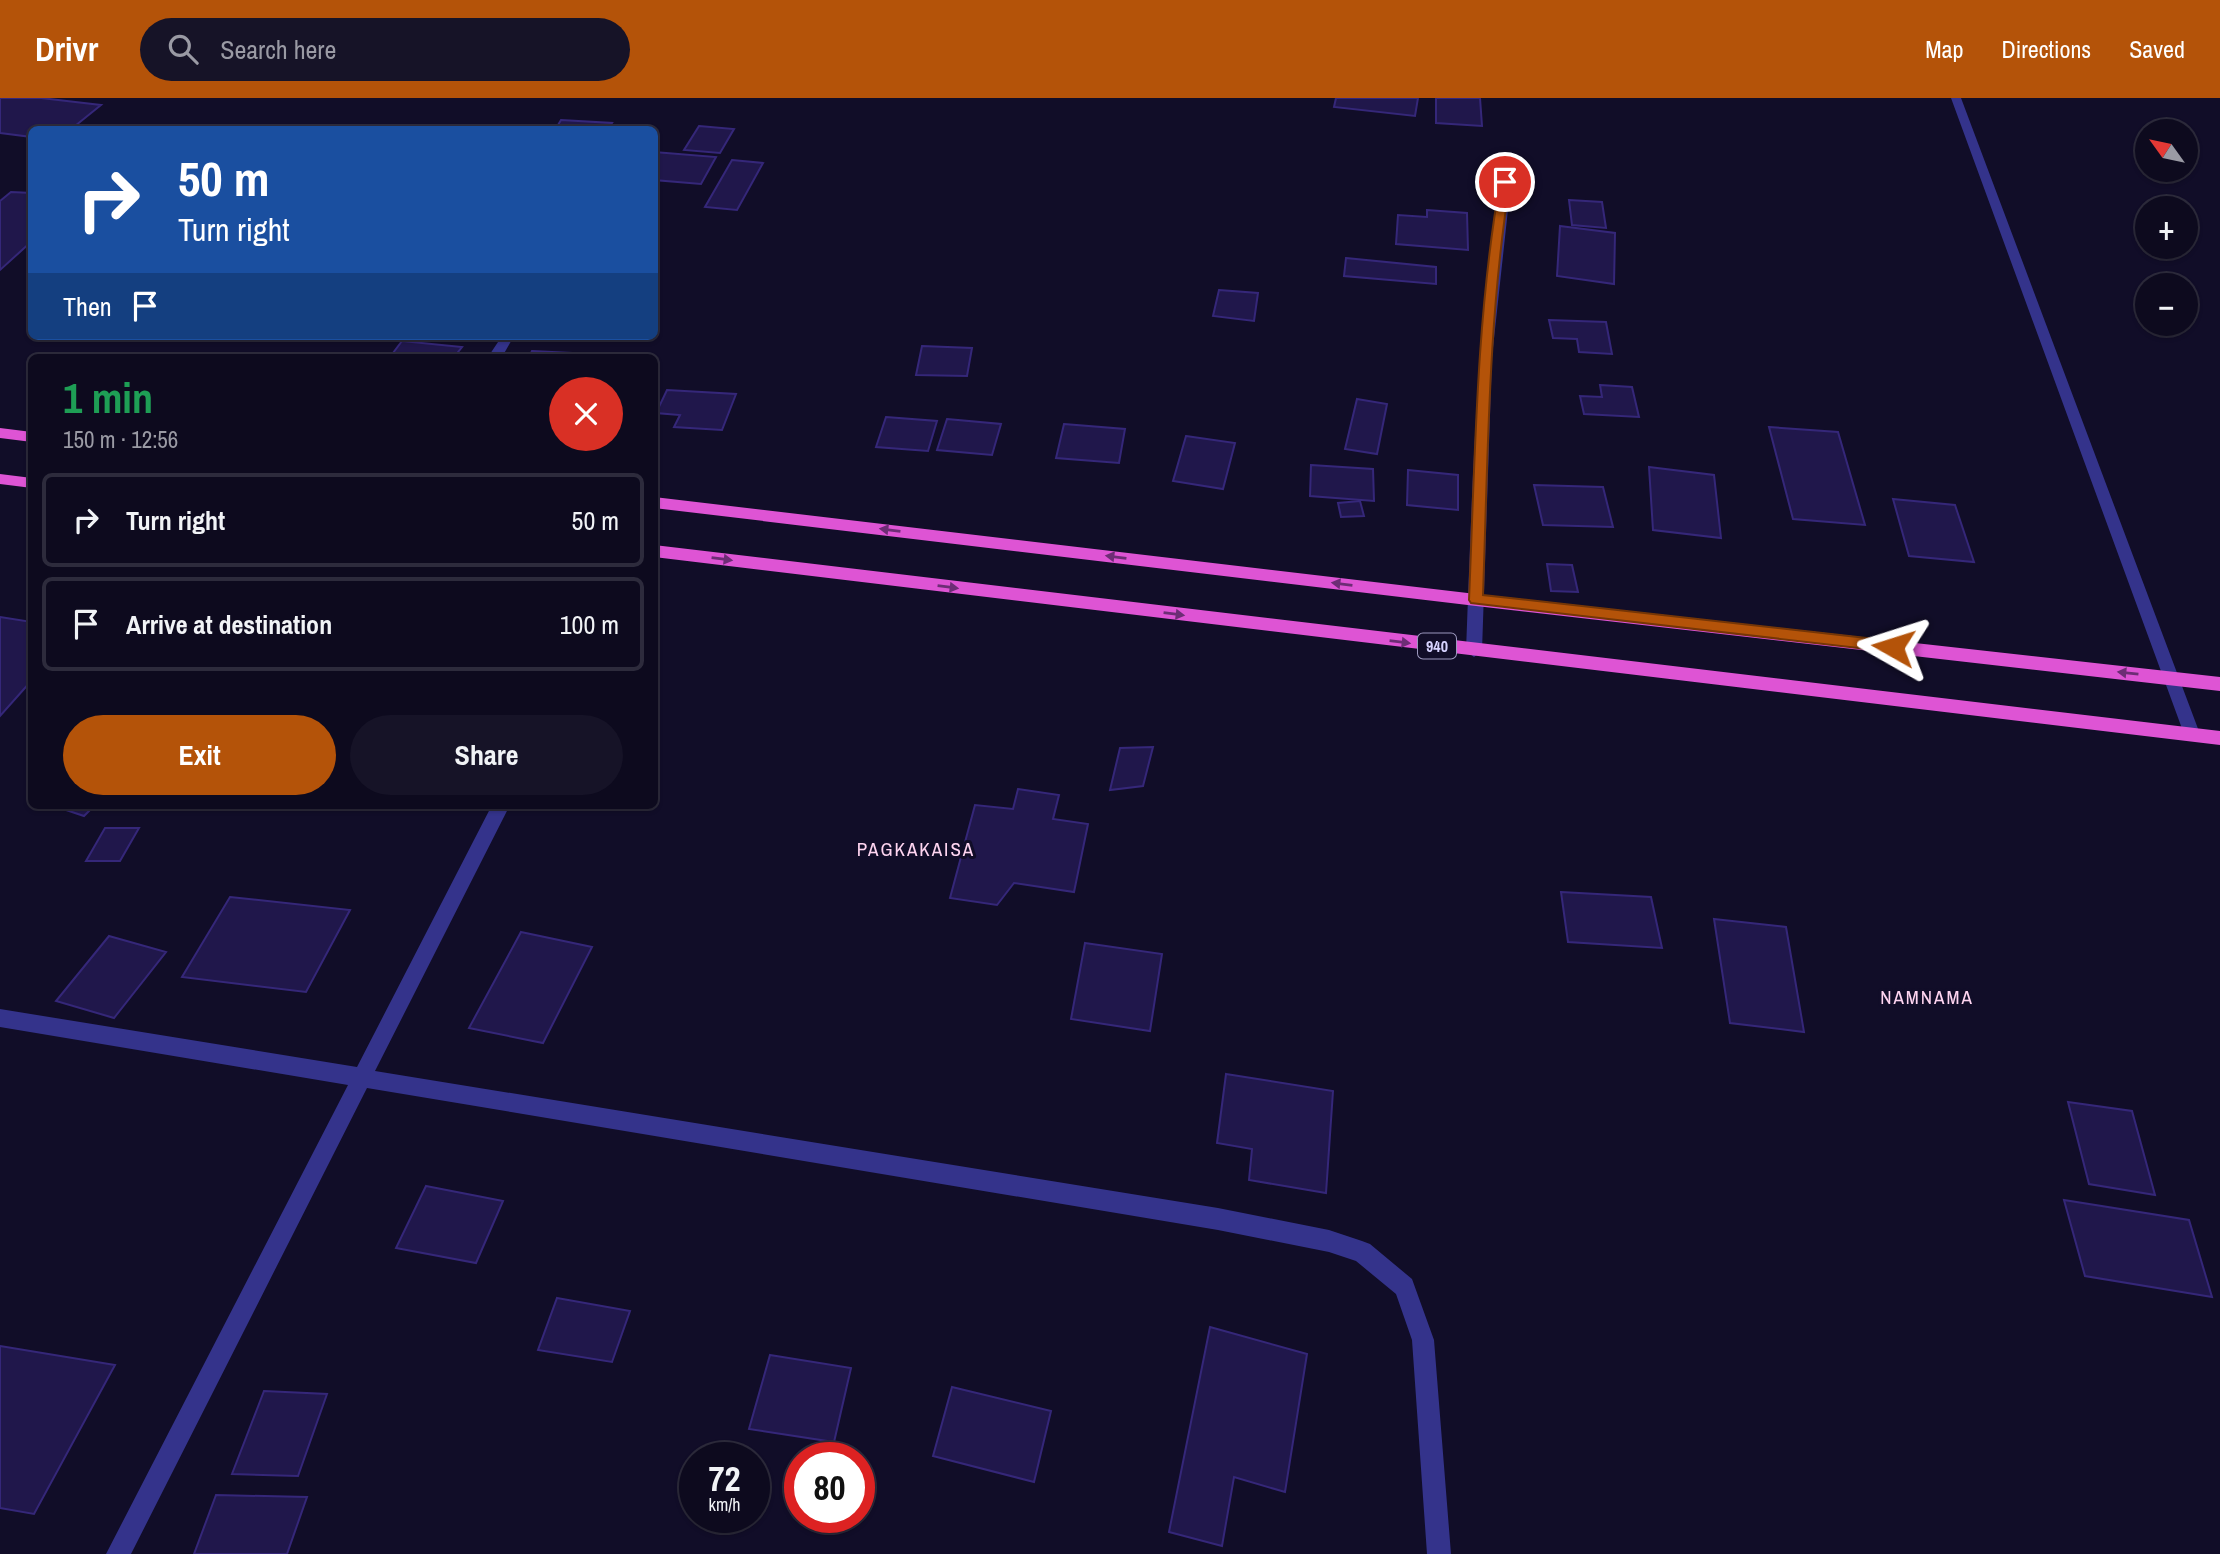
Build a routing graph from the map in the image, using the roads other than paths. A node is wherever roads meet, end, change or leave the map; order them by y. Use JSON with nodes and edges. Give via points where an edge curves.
{"nodes":[{"id":1,"x":1956,"y":98,"type":"edge"},
{"id":2,"x":1505,"y":182,"type":"dead end"},
{"id":3,"x":0,"y":433,"type":"edge"},
{"id":4,"x":28,"y":436,"type":"edge"},
{"id":5,"x":0,"y":479,"type":"edge"},
{"id":6,"x":28,"y":482,"type":"edge"},
{"id":7,"x":658,"y":502,"type":"edge"},
{"id":8,"x":658,"y":551,"type":"edge"},
{"id":9,"x":1476,"y":600,"type":"junction"},
{"id":10,"x":1474,"y":651,"type":"junction"},
{"id":11,"x":2171,"y":678,"type":"junction"},
{"id":12,"x":2220,"y":684,"type":"edge"},
{"id":13,"x":2192,"y":734,"type":"junction"},
{"id":14,"x":2220,"y":738,"type":"edge"},
{"id":15,"x":498,"y":809,"type":"edge"},
{"id":16,"x":0,"y":1018,"type":"edge"},
{"id":17,"x":362,"y":1078,"type":"junction"},
{"id":18,"x":118,"y":1554,"type":"edge"},
{"id":19,"x":1438,"y":1554,"type":"edge"}],
"edges":[{"from":1,"to":11,"type":"street"},
{"from":2,"to":9,"type":"street","via":[[1488,319]]},
{"from":3,"to":4,"type":"highway"},
{"from":5,"to":6,"type":"highway"},
{"from":9,"to":7,"type":"highway","one_way":true},
{"from":8,"to":10,"type":"highway","number":"940","one_way":true},
{"from":9,"to":10,"type":"street"},
{"from":11,"to":9,"type":"highway","one_way":true},
{"from":10,"to":13,"type":"highway","number":"940"},
{"from":11,"to":12,"type":"highway"},
{"from":11,"to":13,"type":"street"},
{"from":13,"to":14,"type":"highway","number":"940"},
{"from":15,"to":17,"type":"street"},
{"from":16,"to":17,"type":"street"},
{"from":17,"to":18,"type":"street"},
{"from":17,"to":19,"type":"street","via":[[1218,1219],[1362,1252],[1404,1287],[1423,1340]]}]}
